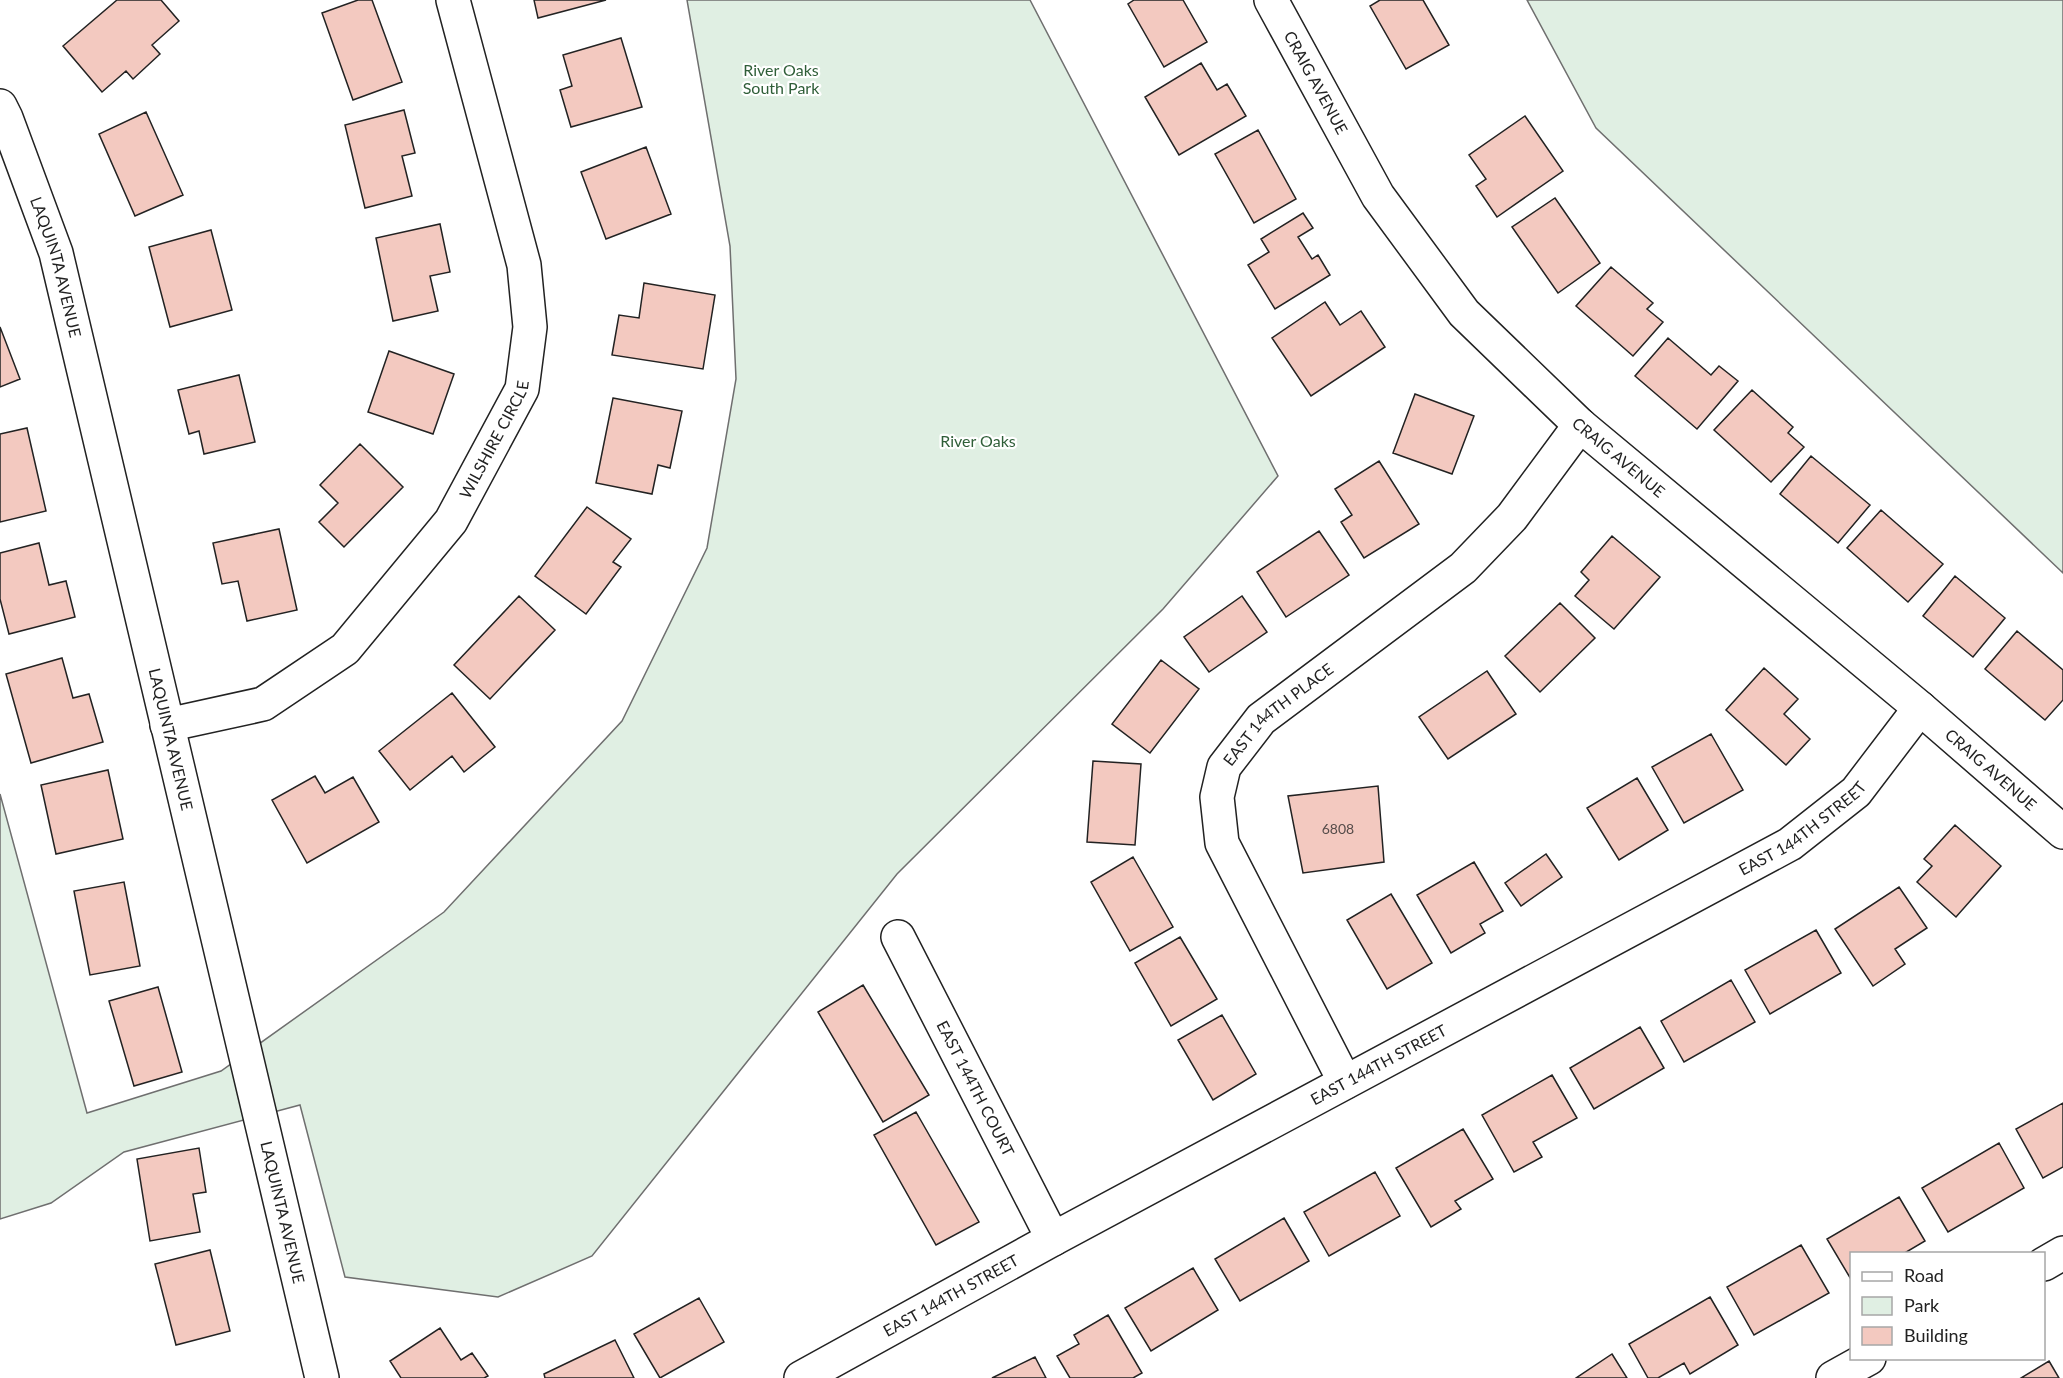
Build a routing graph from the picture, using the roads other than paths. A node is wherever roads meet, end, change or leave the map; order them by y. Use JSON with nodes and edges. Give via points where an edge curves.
{"nodes":[{"id":1,"x":453,"y":0,"type":"edge"},
{"id":2,"x":1271,"y":0,"type":"edge"},
{"id":3,"x":0,"y":106,"type":"edge"},
{"id":4,"x":1580,"y":425,"type":"junction"},
{"id":5,"x":1920,"y":708,"type":"junction"},
{"id":6,"x":167,"y":725,"type":"junction"},
{"id":7,"x":2063,"y":832,"type":"edge"},
{"id":8,"x":898,"y":937,"type":"dead end"},
{"id":9,"x":1345,"y":1082,"type":"junction"},
{"id":10,"x":1053,"y":1239,"type":"junction"},
{"id":11,"x":2063,"y":1253,"type":"edge"},
{"id":12,"x":2045,"y":1263,"type":"edge"},
{"id":13,"x":1867,"y":1360,"type":"edge"},
{"id":14,"x":322,"y":1378,"type":"edge"},
{"id":15,"x":801,"y":1378,"type":"edge"},
{"id":16,"x":1833,"y":1378,"type":"edge"}],
"edges":[{"from":1,"to":6,"type":"street","name":"WILSHIRE CIRCLE","via":[[524,265],[530,327],[522,389],[451,521],[345,649],[263,704]]},
{"from":2,"to":4,"type":"street","name":"CRAIG AVENUE","via":[[1378,196],[1464,313]]},
{"from":3,"to":6,"type":"street","name":"LAQUINTA AVENUE","via":[[56,253]]},
{"from":4,"to":5,"type":"street","name":"CRAIG AVENUE"},
{"from":4,"to":9,"type":"street","name":"EAST 144TH PLACE","via":[[1512,518],[1462,568],[1261,719],[1224,767],[1217,797],[1222,843]]},
{"from":5,"to":7,"type":"street","name":"CRAIG AVENUE"},
{"from":5,"to":9,"type":"street","name":"EAST 144TH STREET","via":[[1856,792],[1790,844]]},
{"from":6,"to":14,"type":"street","name":"LAQUINTA AVENUE"},
{"from":8,"to":10,"type":"street","name":"EAST 144TH COURT"},
{"from":9,"to":10,"type":"street","name":"EAST 144TH STREET"},
{"from":10,"to":15,"type":"street","name":"EAST 144TH STREET"},
{"from":11,"to":12,"type":"street"},
{"from":13,"to":16,"type":"street"}]}
